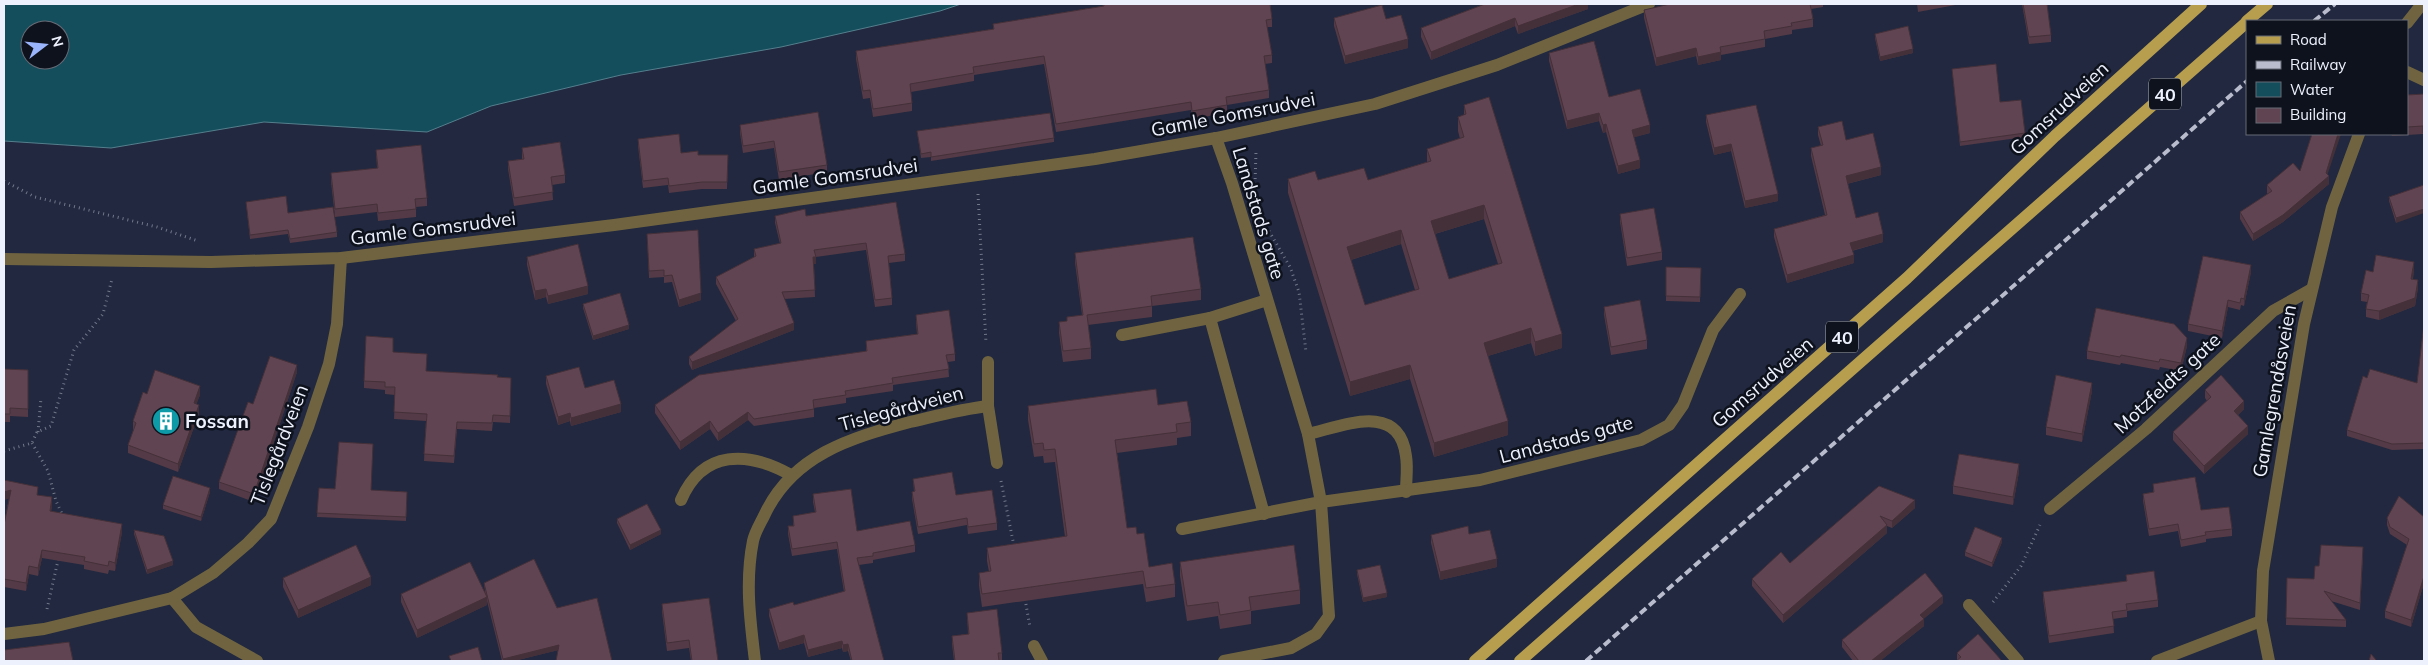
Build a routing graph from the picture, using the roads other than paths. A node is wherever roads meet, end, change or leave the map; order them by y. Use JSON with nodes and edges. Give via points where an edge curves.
{"nodes":[{"id":1,"x":1649,"y":4,"type":"edge"},
{"id":2,"x":2201,"y":4,"type":"edge"},
{"id":3,"x":2267,"y":4,"type":"edge"},
{"id":4,"x":2422,"y":4,"type":"edge"},
{"id":5,"x":2249,"y":20,"type":"edge"},
{"id":6,"x":2408,"y":22,"type":"edge"},
{"id":7,"x":2246,"y":23,"type":"edge"},
{"id":8,"x":2408,"y":72,"type":"edge"},
{"id":9,"x":2424,"y":80,"type":"edge"},
{"id":10,"x":2359,"y":135,"type":"edge"},
{"id":11,"x":1216,"y":138,"type":"junction"},
{"id":12,"x":342,"y":258,"type":"junction"},
{"id":13,"x":4,"y":260,"type":"edge"},
{"id":14,"x":2312,"y":289,"type":"junction"},
{"id":15,"x":1740,"y":294,"type":"dead end"},
{"id":16,"x":1267,"y":300,"type":"junction"},
{"id":17,"x":1210,"y":318,"type":"junction"},
{"id":18,"x":1122,"y":335,"type":"dead end"},
{"id":19,"x":988,"y":362,"type":"road end"},
{"id":20,"x":988,"y":406,"type":"junction"},
{"id":21,"x":1308,"y":434,"type":"junction"},
{"id":22,"x":997,"y":464,"type":"road end"},
{"id":23,"x":791,"y":475,"type":"junction"},
{"id":24,"x":1406,"y":492,"type":"junction"},
{"id":25,"x":681,"y":500,"type":"dead end"},
{"id":26,"x":1321,"y":502,"type":"junction"},
{"id":27,"x":2050,"y":509,"type":"road end"},
{"id":28,"x":1264,"y":514,"type":"junction"},
{"id":29,"x":1182,"y":529,"type":"dead end"},
{"id":30,"x":172,"y":598,"type":"junction"},
{"id":31,"x":1969,"y":605,"type":"dead end"},
{"id":32,"x":2261,"y":621,"type":"junction"},
{"id":33,"x":4,"y":634,"type":"edge"},
{"id":34,"x":1034,"y":646,"type":"road end"},
{"id":35,"x":235,"y":656,"type":"edge"},
{"id":36,"x":257,"y":661,"type":"edge"},
{"id":37,"x":755,"y":661,"type":"edge"},
{"id":38,"x":1042,"y":661,"type":"edge"},
{"id":39,"x":1224,"y":661,"type":"edge"},
{"id":40,"x":1475,"y":661,"type":"edge"},
{"id":41,"x":1520,"y":661,"type":"edge"},
{"id":42,"x":2018,"y":661,"type":"edge"},
{"id":43,"x":2157,"y":661,"type":"edge"},
{"id":44,"x":2269,"y":661,"type":"edge"}],
"edges":[{"from":1,"to":11,"type":"street","name":"Gamle Gomsrudvei","via":[[1442,84],[1375,104]]},
{"from":2,"to":40,"type":"main road","name":"Gomsrudveien","number":"40","via":[[2055,136],[1907,278]]},
{"from":3,"to":5,"type":"main road","number":"40"},
{"from":4,"to":6,"type":"street"},
{"from":7,"to":41,"type":"main road","number":"40"},
{"from":8,"to":9,"type":"street"},
{"from":10,"to":14,"type":"street","name":"Gamlegrendåsveien","via":[[2332,207]]},
{"from":11,"to":12,"type":"street","name":"Gamle Gomsrudvei","via":[[977,176]]},
{"from":11,"to":16,"type":"street","name":"Landstads gate"},
{"from":12,"to":13,"type":"street","name":"Gamle Gomsrudvei","via":[[211,262]]},
{"from":12,"to":30,"type":"street","name":"Tislegårdveien","via":[[337,324],[329,364],[271,519],[213,573]]},
{"from":14,"to":27,"type":"street","name":"Motzfeldts gate","via":[[2273,311],[2146,429]]},
{"from":14,"to":32,"type":"street","name":"Gamlegrendåsveien","via":[[2263,571]]},
{"from":15,"to":24,"type":"street","name":"Landstads gate","via":[[1713,330],[1689,393],[1669,425],[1641,440],[1480,480]]},
{"from":16,"to":17,"type":"street"},
{"from":16,"to":21,"type":"street","name":"Landstads gate"},
{"from":17,"to":18,"type":"street"},
{"from":17,"to":28,"type":"street"},
{"from":19,"to":20,"type":"street","name":"Tislegårdveien"},
{"from":20,"to":22,"type":"street","name":"Tislegårdveien"},
{"from":20,"to":23,"type":"street","name":"Tislegårdveien","via":[[866,434],[827,449]]},
{"from":21,"to":24,"type":"street","via":[[1369,420],[1388,424],[1399,436],[1406,456]]},
{"from":21,"to":26,"type":"street","name":"Landstads gate"},
{"from":23,"to":25,"type":"street","via":[[774,465],[748,458],[710,463],[687,486]]},
{"from":23,"to":37,"type":"street","name":"Tislegårdveien","via":[[770,503],[753,539],[747,590]]},
{"from":24,"to":26,"type":"street","name":"Landstads gate"},
{"from":26,"to":28,"type":"street"},
{"from":26,"to":39,"type":"street","name":"Landstads gate","via":[[1329,616],[1316,634],[1290,648]]},
{"from":28,"to":29,"type":"street"},
{"from":30,"to":33,"type":"street","name":"Tislegårdveien","via":[[49,628]]},
{"from":30,"to":35,"type":"street","via":[[196,627]]},
{"from":31,"to":42,"type":"street"},
{"from":32,"to":43,"type":"street"},
{"from":32,"to":44,"type":"street","name":"Gamlegrendåsveien"},
{"from":34,"to":38,"type":"street"},
{"from":35,"to":36,"type":"street"}]}
